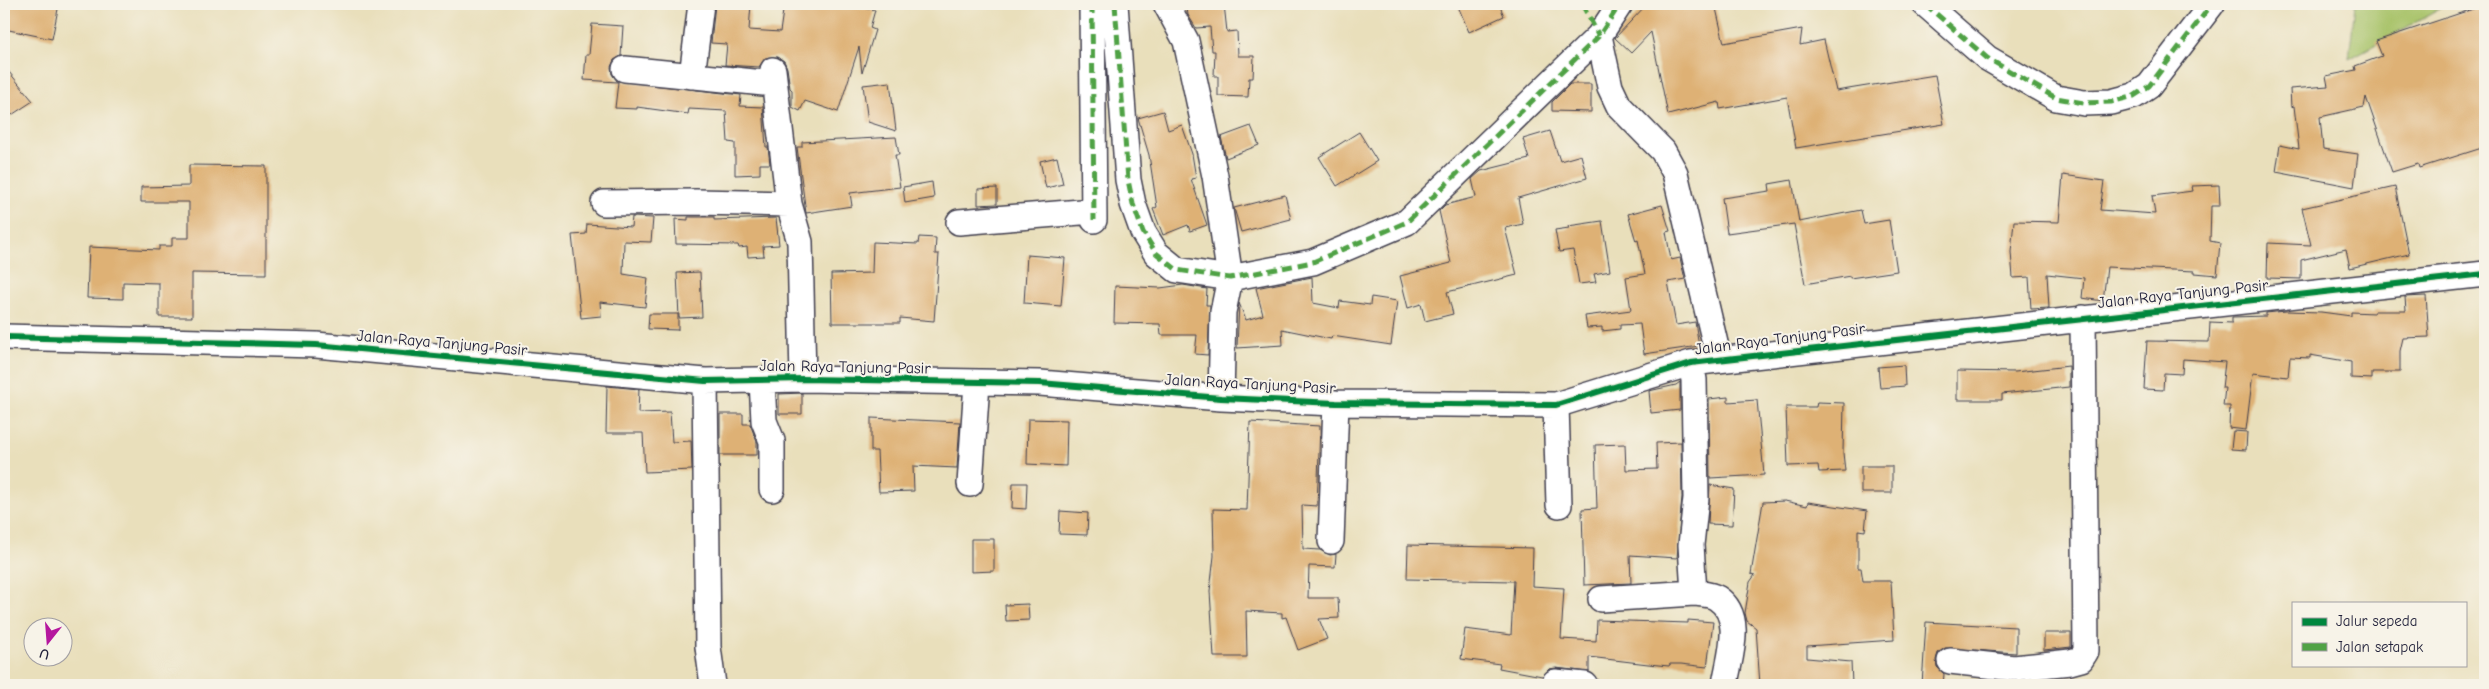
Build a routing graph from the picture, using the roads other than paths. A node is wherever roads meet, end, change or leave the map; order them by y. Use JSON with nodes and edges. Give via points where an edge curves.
{"nodes":[{"id":1,"x":701,"y":4,"type":"edge"},
{"id":2,"x":1092,"y":4,"type":"edge"},
{"id":3,"x":1115,"y":4,"type":"edge"},
{"id":4,"x":1166,"y":4,"type":"edge"},
{"id":5,"x":1620,"y":4,"type":"edge"},
{"id":6,"x":1925,"y":4,"type":"edge"},
{"id":7,"x":2212,"y":4,"type":"edge"},
{"id":8,"x":1602,"y":49,"type":"junction"},
{"id":9,"x":625,"y":69,"type":"dead end"},
{"id":10,"x":692,"y":76,"type":"junction"},
{"id":11,"x":604,"y":203,"type":"dead end"},
{"id":12,"x":789,"y":204,"type":"junction"},
{"id":13,"x":958,"y":222,"type":"dead end"},
{"id":14,"x":2485,"y":274,"type":"edge"},
{"id":15,"x":1229,"y":282,"type":"junction"},
{"id":16,"x":2083,"y":318,"type":"junction"},
{"id":17,"x":4,"y":337,"type":"edge"},
{"id":18,"x":1719,"y":360,"type":"junction"},
{"id":19,"x":1692,"y":363,"type":"junction"},
{"id":20,"x":803,"y":379,"type":"junction"},
{"id":21,"x":705,"y":380,"type":"junction"},
{"id":22,"x":762,"y":380,"type":"junction"},
{"id":23,"x":977,"y":383,"type":"junction"},
{"id":24,"x":1221,"y":398,"type":"junction"},
{"id":25,"x":1336,"y":403,"type":"junction"},
{"id":26,"x":1556,"y":404,"type":"junction"},
{"id":27,"x":970,"y":484,"type":"dead end"},
{"id":28,"x":772,"y":489,"type":"dead end"},
{"id":29,"x":1559,"y":505,"type":"dead end"},
{"id":30,"x":1332,"y":541,"type":"dead end"},
{"id":31,"x":1694,"y":593,"type":"junction"},
{"id":32,"x":1601,"y":599,"type":"dead end"},
{"id":33,"x":1950,"y":661,"type":"dead end"},
{"id":34,"x":1555,"y":682,"type":"dead end"},
{"id":35,"x":713,"y":685,"type":"edge"},
{"id":36,"x":1585,"y":685,"type":"edge"},
{"id":37,"x":1727,"y":685,"type":"edge"}],
"edges":[{"from":1,"to":10,"type":"street"},
{"from":2,"to":13,"type":"street","via":[[1094,215]]},
{"from":3,"to":15,"type":"street","via":[[1128,180],[1143,232],[1156,253],[1177,270]]},
{"from":4,"to":15,"type":"street","via":[[1186,41],[1216,176]]},
{"from":5,"to":8,"type":"street"},
{"from":6,"to":7,"type":"street","via":[[1987,58],[2056,98],[2084,103],[2111,102],[2134,96],[2149,86]]},
{"from":8,"to":15,"type":"street","via":[[1408,222],[1313,262]]},
{"from":8,"to":18,"type":"street","via":[[1610,87],[1619,106],[1663,151],[1675,173]]},
{"from":9,"to":10,"type":"street"},
{"from":10,"to":12,"type":"street","via":[[773,77]]},
{"from":11,"to":12,"type":"street"},
{"from":12,"to":20,"type":"street","via":[[800,242]]},
{"from":14,"to":16,"type":"street","name":"Jalan Raya Tanjung Pasir"},
{"from":15,"to":24,"type":"street","via":[[1223,312]]},
{"from":16,"to":18,"type":"street","name":"Jalan Raya Tanjung Pasir"},
{"from":16,"to":33,"type":"street","via":[[2086,651],[2081,659],[2070,662],[2014,668]]},
{"from":17,"to":21,"type":"street","name":"Jalan Raya Tanjung Pasir","via":[[316,345]]},
{"from":18,"to":19,"type":"street","name":"Jalan Raya Tanjung Pasir"},
{"from":19,"to":26,"type":"street","name":"Jalan Raya Tanjung Pasir"},
{"from":19,"to":31,"type":"street","via":[[1696,498],[1691,545]]},
{"from":20,"to":22,"type":"street","name":"Jalan Raya Tanjung Pasir"},
{"from":20,"to":23,"type":"street","name":"Jalan Raya Tanjung Pasir"},
{"from":21,"to":22,"type":"street","name":"Jalan Raya Tanjung Pasir"},
{"from":21,"to":35,"type":"street","via":[[708,647]]},
{"from":22,"to":28,"type":"street","via":[[764,421],[772,441]]},
{"from":23,"to":24,"type":"street","name":"Jalan Raya Tanjung Pasir","via":[[1040,383]]},
{"from":23,"to":27,"type":"street"},
{"from":24,"to":25,"type":"street","name":"Jalan Raya Tanjung Pasir"},
{"from":25,"to":26,"type":"street","name":"Jalan Raya Tanjung Pasir"},
{"from":25,"to":30,"type":"street"},
{"from":26,"to":29,"type":"street"},
{"from":31,"to":32,"type":"street"},
{"from":31,"to":37,"type":"street","via":[[1716,597],[1727,606],[1734,624]]},
{"from":34,"to":36,"type":"street"}]}
